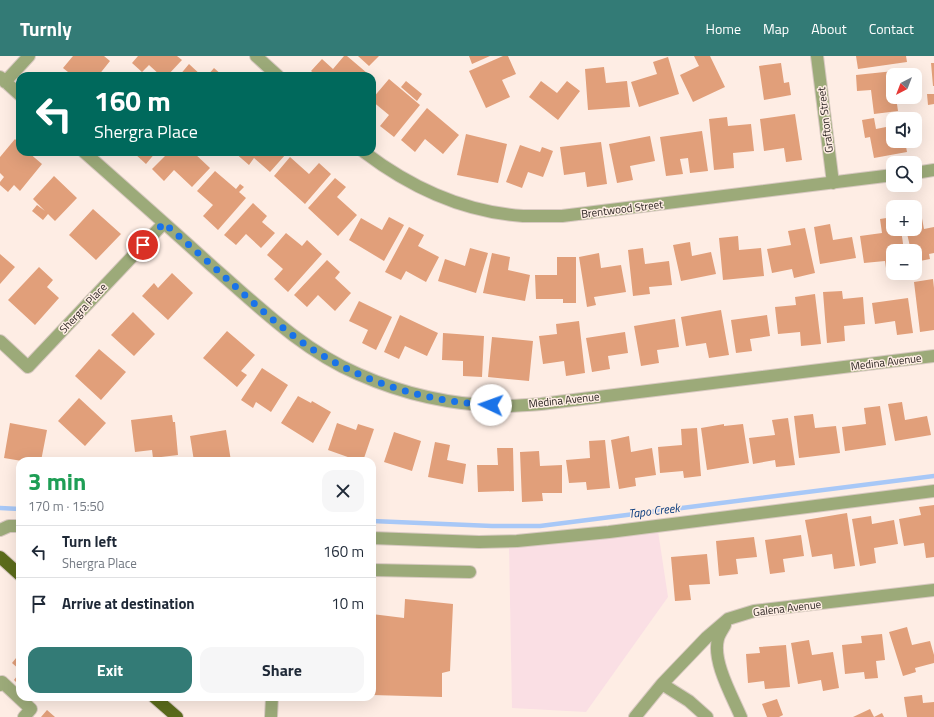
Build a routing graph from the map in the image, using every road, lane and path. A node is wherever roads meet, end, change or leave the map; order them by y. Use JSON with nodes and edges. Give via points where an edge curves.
{"nodes":[{"id":1,"x":29,"y":56,"type":"edge"},
{"id":2,"x":817,"y":56,"type":"edge"},
{"id":3,"x":263,"y":58,"type":"edge"},
{"id":4,"x":275,"y":72,"type":"edge"},
{"id":5,"x":3,"y":80,"type":"edge"},
{"id":6,"x":16,"y":91,"type":"edge"},
{"id":7,"x":89,"y":156,"type":"edge"},
{"id":8,"x":369,"y":156,"type":"edge"},
{"id":9,"x":934,"y":170,"type":"edge"},
{"id":10,"x":922,"y":172,"type":"edge"},
{"id":11,"x":886,"y":177,"type":"edge"},
{"id":12,"x":833,"y":183,"type":"junction"},
{"id":13,"x":164,"y":223,"type":"junction"},
{"id":14,"x":0,"y":341,"type":"edge"},
{"id":15,"x":934,"y":356,"type":"edge"},
{"id":16,"x":934,"y":491,"type":"edge"},
{"id":17,"x":16,"y":526,"type":"edge"},
{"id":18,"x":0,"y":530,"type":"edge"},
{"id":19,"x":376,"y":538,"type":"edge"},
{"id":20,"x":0,"y":557,"type":"edge"},
{"id":21,"x":376,"y":570,"type":"edge"},
{"id":22,"x":16,"y":571,"type":"edge"},
{"id":23,"x":470,"y":572,"type":"dead end"},
{"id":24,"x":934,"y":590,"type":"edge"},
{"id":25,"x":728,"y":619,"type":"junction"},
{"id":26,"x":662,"y":684,"type":"junction"},
{"id":27,"x":0,"y":685,"type":"edge"},
{"id":28,"x":16,"y":695,"type":"edge"},
{"id":29,"x":23,"y":701,"type":"edge"},
{"id":30,"x":158,"y":701,"type":"edge"},
{"id":31,"x":272,"y":701,"type":"edge"},
{"id":32,"x":24,"y":717,"type":"edge"},
{"id":33,"x":176,"y":717,"type":"edge"},
{"id":34,"x":271,"y":717,"type":"edge"},
{"id":35,"x":635,"y":717,"type":"edge"},
{"id":36,"x":707,"y":717,"type":"edge"},
{"id":37,"x":741,"y":717,"type":"edge"}],
"edges":[{"from":1,"to":5,"type":"street"},
{"from":2,"to":12,"type":"street","name":"Grafton Street"},
{"from":3,"to":4,"type":"street"},
{"from":5,"to":6,"type":"street"},
{"from":7,"to":13,"type":"street","name":"Medina Avenue"},
{"from":8,"to":12,"type":"street","name":"Brentwood Street","via":[[386,169],[433,194],[484,210],[522,216],[562,216]]},
{"from":9,"to":10,"type":"street"},
{"from":11,"to":12,"type":"street","name":"Brentwood Street"},
{"from":13,"to":14,"type":"street","name":"Shergra Place","via":[[28,367]]},
{"from":13,"to":15,"type":"street","name":"Medina Avenue","via":[[272,320],[321,355],[357,374],[430,398],[503,406],[541,404]]},
{"from":16,"to":19,"type":"street","via":[[609,532],[517,541]]},
{"from":17,"to":18,"type":"street"},
{"from":20,"to":22,"type":"main road"},
{"from":21,"to":23,"type":"street"},
{"from":24,"to":25,"type":"street","name":"Galena Avenue","via":[[754,611]]},
{"from":25,"to":26,"type":"street","name":"Galena Avenue"},
{"from":25,"to":37,"type":"street","via":[[718,638],[716,653]]},
{"from":26,"to":35,"type":"street","name":"Galena Avenue"},
{"from":26,"to":36,"type":"street","via":[[689,701]]},
{"from":27,"to":28,"type":"street","via":[[2,682]]},
{"from":29,"to":32,"type":"street","via":[[31,708]]},
{"from":30,"to":33,"type":"main road"},
{"from":31,"to":34,"type":"street"}]}
